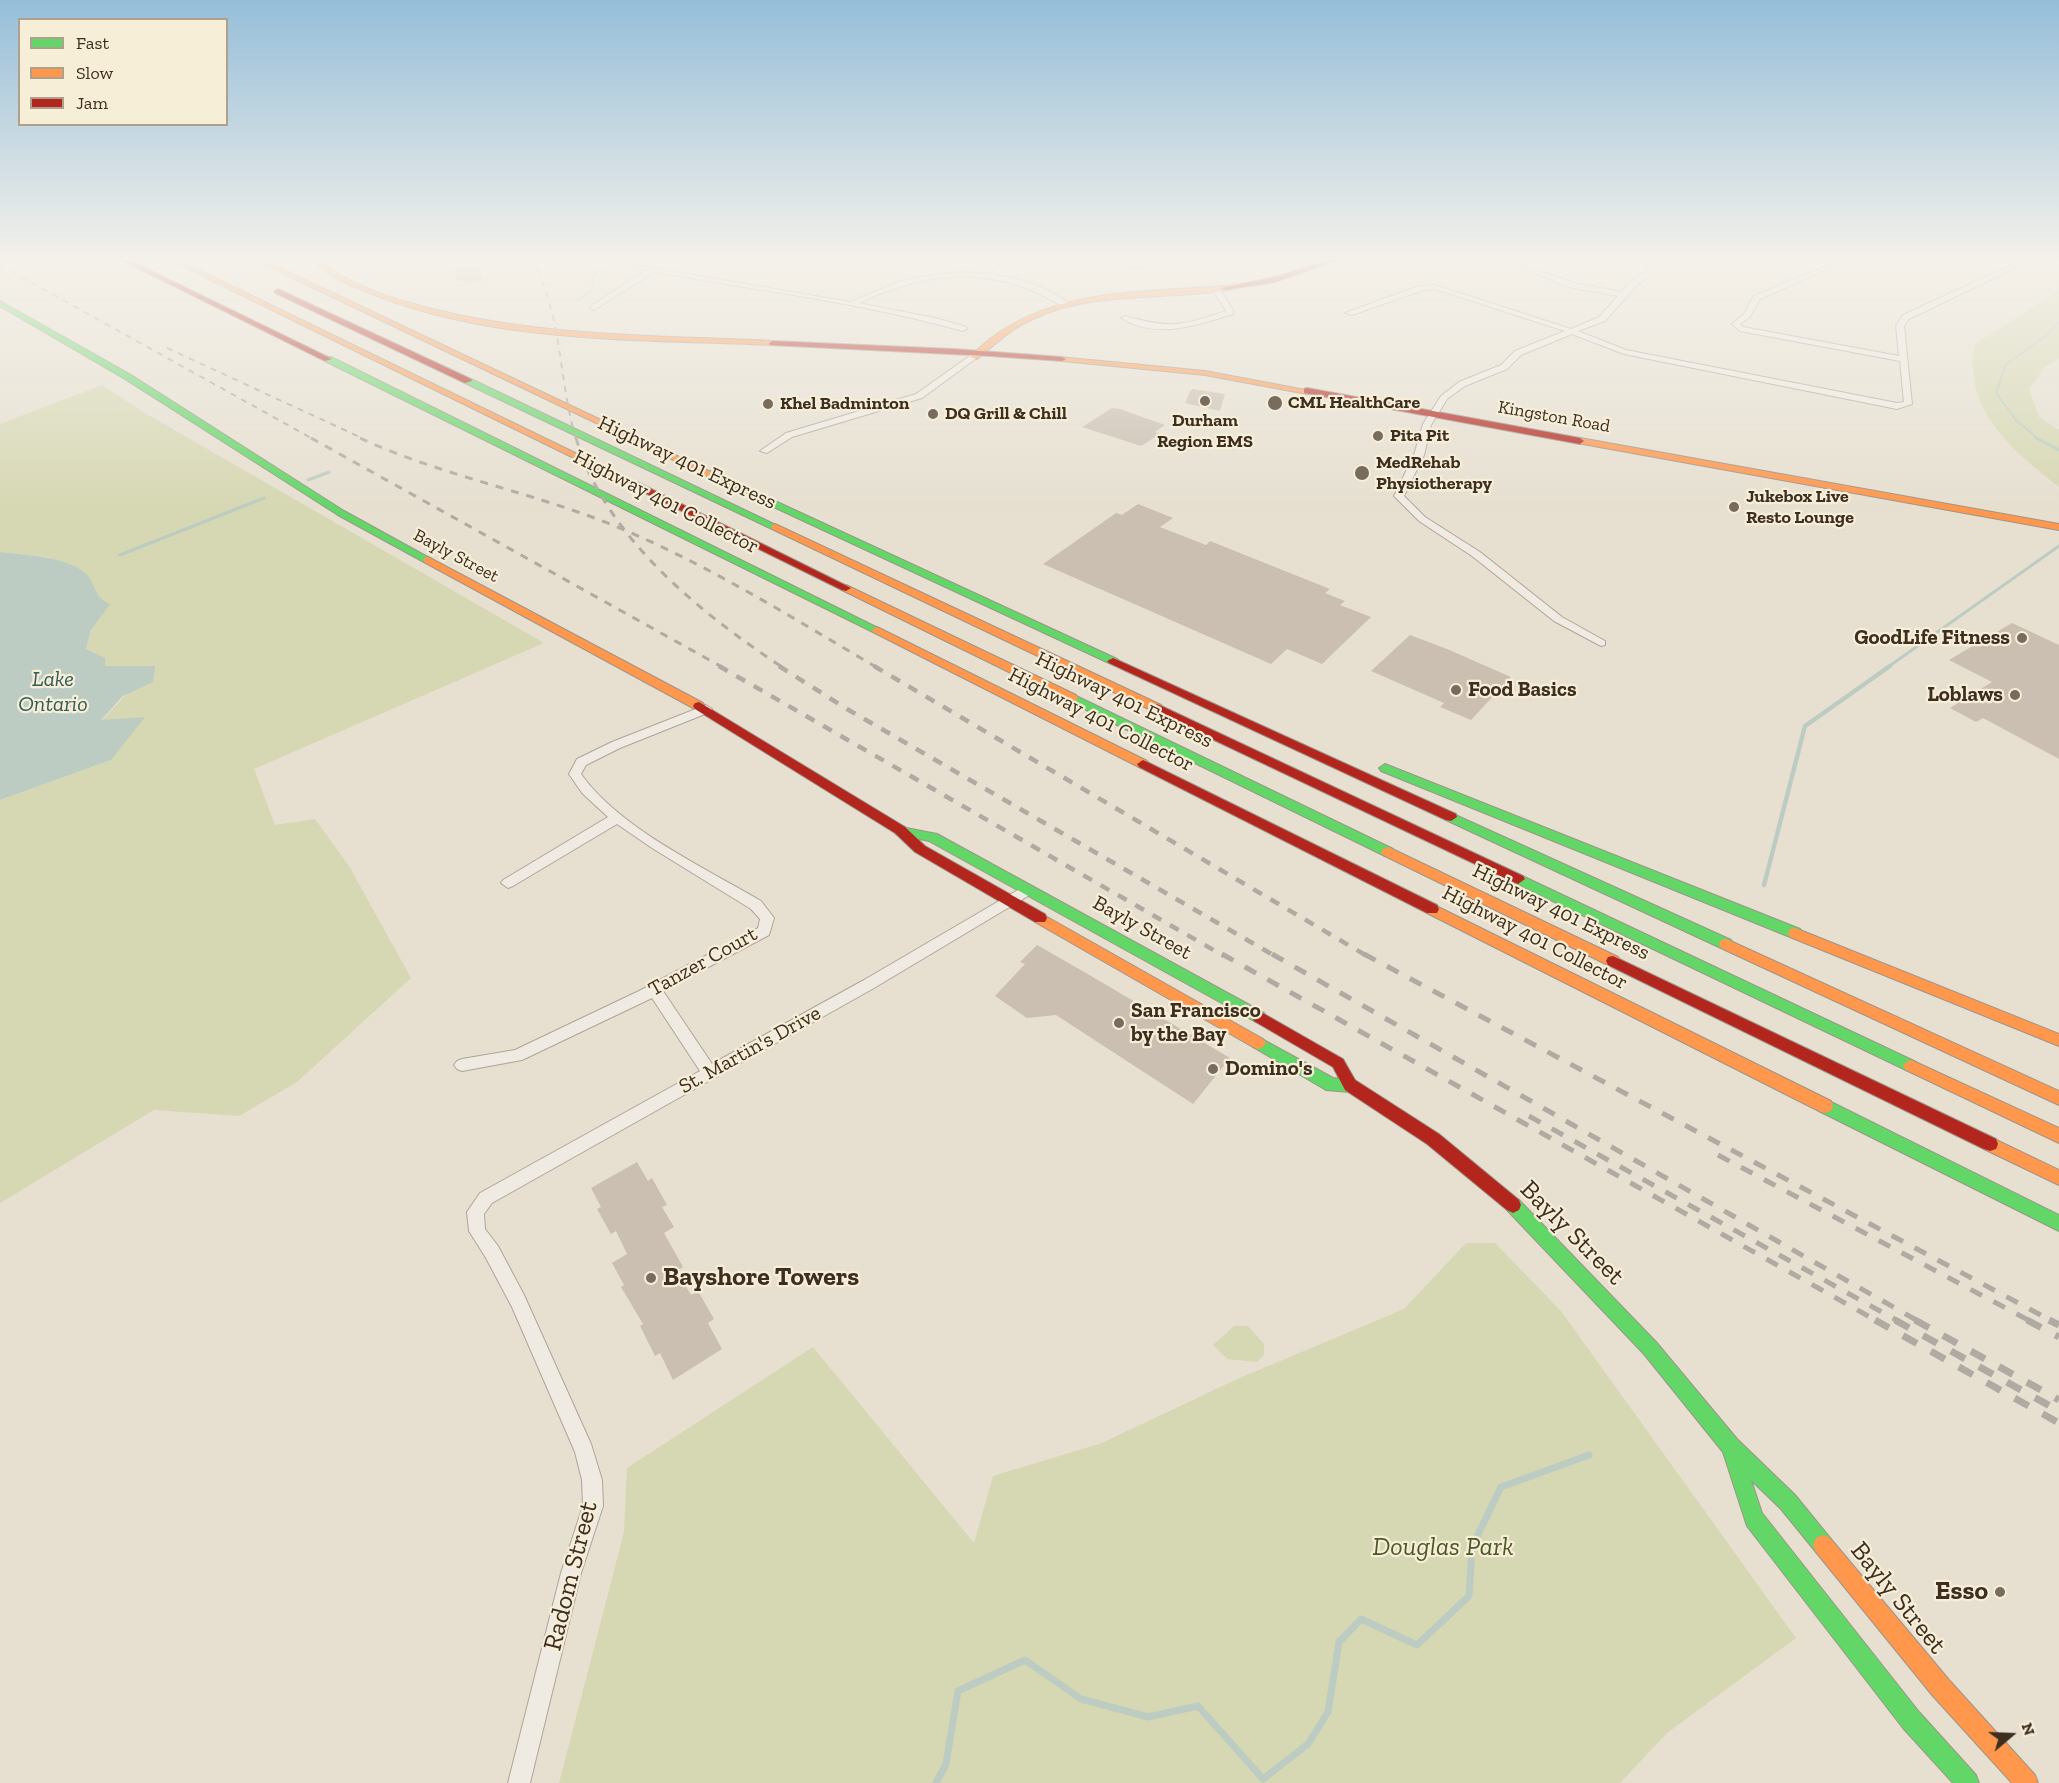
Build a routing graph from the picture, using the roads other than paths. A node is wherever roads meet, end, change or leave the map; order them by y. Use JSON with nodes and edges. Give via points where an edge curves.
{"nodes":[{"id":1,"x":68,"y":342,"type":"edge"},
{"id":2,"x":293,"y":342,"type":"edge"},
{"id":3,"x":342,"y":342,"type":"edge"},
{"id":4,"x":385,"y":342,"type":"edge"},
{"id":5,"x":429,"y":342,"type":"edge"},
{"id":6,"x":758,"y":342,"type":"edge"},
{"id":7,"x":996,"y":342,"type":"edge"},
{"id":8,"x":1546,"y":342,"type":"edge"},
{"id":9,"x":1599,"y":342,"type":"edge"},
{"id":10,"x":1812,"y":342,"type":"edge"},
{"id":11,"x":1902,"y":342,"type":"edge"},
{"id":12,"x":978,"y":354,"type":"junction"},
{"id":13,"x":1904,"y":359,"type":"junction"},
{"id":14,"x":1435,"y":415,"type":"junction"},
{"id":15,"x":764,"y":451,"type":"dead end"},
{"id":16,"x":2059,"y":527,"type":"edge"},
{"id":17,"x":1601,"y":643,"type":"dead end"},
{"id":18,"x":1186,"y":692,"type":"junction"},
{"id":19,"x":706,"y":709,"type":"junction"},
{"id":20,"x":1349,"y":754,"type":"dead end"},
{"id":21,"x":1370,"y":762,"type":"dead end"},
{"id":22,"x":615,"y":818,"type":"junction"},
{"id":23,"x":900,"y":830,"type":"junction"},
{"id":24,"x":508,"y":883,"type":"dead end"},
{"id":25,"x":1028,"y":890,"type":"junction"},
{"id":26,"x":1011,"y":901,"type":"junction"},
{"id":27,"x":654,"y":989,"type":"junction"},
{"id":28,"x":2059,"y":1040,"type":"edge"},
{"id":29,"x":462,"y":1065,"type":"dead end"},
{"id":30,"x":710,"y":1073,"type":"junction"},
{"id":31,"x":1350,"y":1086,"type":"junction"},
{"id":32,"x":2059,"y":1098,"type":"edge"},
{"id":33,"x":2059,"y":1136,"type":"edge"},
{"id":34,"x":2059,"y":1178,"type":"edge"},
{"id":35,"x":475,"y":1212,"type":"joint"},
{"id":36,"x":2059,"y":1223,"type":"edge"},
{"id":37,"x":1731,"y":1446,"type":"junction"},
{"id":38,"x":519,"y":1783,"type":"edge"},
{"id":39,"x":1968,"y":1783,"type":"edge"},
{"id":40,"x":2027,"y":1783,"type":"edge"}],
"edges":[{"from":1,"to":19,"type":"main road","name":"Bayly Street","via":[[341,513]]},
{"from":2,"to":36,"type":"main road","name":"Highway 401 Collector","via":[[601,492]]},
{"from":3,"to":34,"type":"main road","name":"Highway 401 Express"},
{"from":4,"to":33,"type":"main road","name":"Highway 401 Express"},
{"from":5,"to":18,"type":"main road","name":"Highway 401 Collector"},
{"from":6,"to":12,"type":"main road","name":"Kingston Road"},
{"from":7,"to":12,"type":"main road"},
{"from":8,"to":14,"type":"street","via":[[1518,353],[1504,367],[1462,384],[1444,398]]},
{"from":9,"to":13,"type":"street","via":[[1624,352],[1897,406],[1908,404]]},
{"from":10,"to":13,"type":"street"},
{"from":11,"to":13,"type":"street"},
{"from":12,"to":14,"type":"main road","name":"Kingston Road","via":[[1205,373]]},
{"from":12,"to":15,"type":"street","via":[[919,396],[789,435]]},
{"from":14,"to":16,"type":"main road","name":"Kingston Road"},
{"from":14,"to":17,"type":"street","via":[[1426,424],[1419,455],[1399,496],[1422,519],[1476,554],[1558,619]]},
{"from":18,"to":20,"type":"main road"},
{"from":18,"to":32,"type":"main road","name":"Highway 401 Collector"},
{"from":19,"to":22,"type":"street","name":"Tanzer Court","via":[[581,762],[575,774],[580,786]]},
{"from":19,"to":23,"type":"main road","name":"Bayly Street"},
{"from":21,"to":28,"type":"main road"},
{"from":22,"to":24,"type":"street"},
{"from":22,"to":27,"type":"street","name":"Tanzer Court","via":[[756,905],[767,918],[764,931],[748,942]]},
{"from":23,"to":25,"type":"main road","name":"Bayly Street","via":[[932,837]]},
{"from":23,"to":26,"type":"main road","name":"Bayly Street","via":[[920,849]]},
{"from":25,"to":26,"type":"street","name":"St. Martin's Drive"},
{"from":25,"to":31,"type":"main road","name":"Bayly Street","via":[[1338,1063]]},
{"from":26,"to":30,"type":"street","name":"St. Martin's Drive"},
{"from":26,"to":31,"type":"main road","name":"Bayly Street","via":[[1331,1084]]},
{"from":27,"to":29,"type":"street","name":"Tanzer Court","via":[[517,1056]]},
{"from":27,"to":30,"type":"street"},
{"from":30,"to":35,"type":"street","name":"St. Martin's Drive","via":[[486,1198]]},
{"from":31,"to":37,"type":"main road","name":"Bayly Street","via":[[1433,1139],[1511,1203],[1650,1348]]},
{"from":35,"to":38,"type":"street","name":"Radom Street","via":[[477,1231],[518,1300],[584,1451],[592,1480],[593,1506],[571,1573]]},
{"from":37,"to":39,"type":"main road","name":"Bayly Street","via":[[1754,1519],[1911,1720]]},
{"from":37,"to":40,"type":"main road","name":"Bayly Street","via":[[1788,1502],[1941,1688]]}]}
